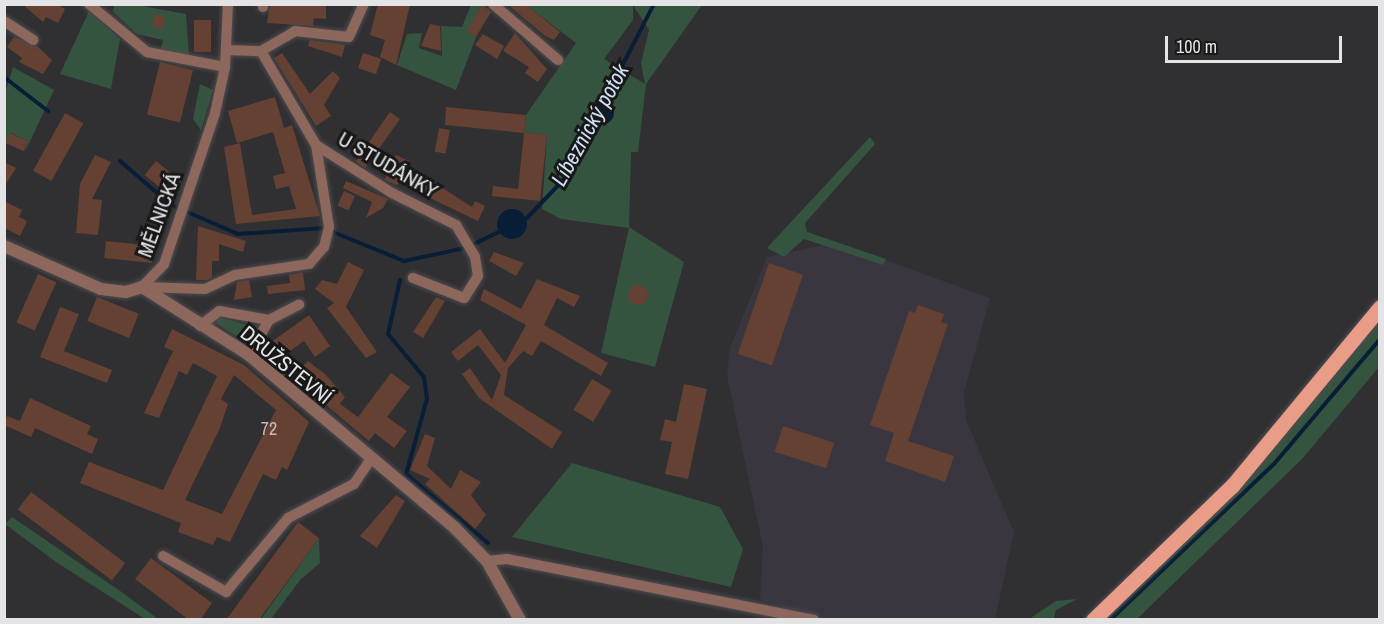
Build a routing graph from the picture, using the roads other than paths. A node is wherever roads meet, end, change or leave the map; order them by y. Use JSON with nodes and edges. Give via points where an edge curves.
{"nodes":[{"id":1,"x":89,"y":4,"type":"edge"},
{"id":2,"x":228,"y":4,"type":"edge"},
{"id":3,"x":363,"y":4,"type":"edge"},
{"id":4,"x":493,"y":4,"type":"edge"},
{"id":5,"x":4,"y":21,"type":"edge"},
{"id":6,"x":33,"y":40,"type":"dead end"},
{"id":7,"x":226,"y":50,"type":"junction"},
{"id":8,"x":261,"y":51,"type":"junction"},
{"id":9,"x":558,"y":60,"type":"dead end"},
{"id":10,"x":225,"y":67,"type":"junction"},
{"id":11,"x":316,"y":145,"type":"junction"},
{"id":12,"x":4,"y":246,"type":"edge"},
{"id":13,"x":413,"y":278,"type":"dead end"},
{"id":14,"x":142,"y":287,"type":"junction"},
{"id":15,"x":299,"y":304,"type":"dead end"},
{"id":16,"x":1376,"y":310,"type":"edge"},
{"id":17,"x":269,"y":320,"type":"junction"},
{"id":18,"x":200,"y":326,"type":"junction"},
{"id":19,"x":249,"y":355,"type":"junction"},
{"id":20,"x":371,"y":459,"type":"junction"},
{"id":21,"x":163,"y":556,"type":"dead end"},
{"id":22,"x":487,"y":561,"type":"junction"},
{"id":23,"x":520,"y":620,"type":"edge"},
{"id":24,"x":814,"y":620,"type":"edge"},
{"id":25,"x":1093,"y":620,"type":"edge"}],
"edges":[{"from":1,"to":10,"type":"street","via":[[147,52]]},
{"from":2,"to":7,"type":"street","name":"MĚLNICKÁ"},
{"from":3,"to":8,"type":"street","via":[[352,34],[338,38],[295,31]]},
{"from":4,"to":9,"type":"street"},
{"from":5,"to":6,"type":"street"},
{"from":7,"to":8,"type":"street"},
{"from":7,"to":10,"type":"street","name":"MĚLNICKÁ"},
{"from":8,"to":11,"type":"street","name":"U STUDÁNKY"},
{"from":10,"to":14,"type":"street","name":"MĚLNICKÁ","via":[[164,264]]},
{"from":11,"to":13,"type":"street","name":"U STUDÁNKY","via":[[392,193],[456,225],[475,257],[478,276],[464,298]]},
{"from":11,"to":14,"type":"street","via":[[329,227],[324,247],[309,264],[236,275],[205,289]]},
{"from":12,"to":14,"type":"street","name":"MĚLNICKÁ","via":[[101,289]]},
{"from":14,"to":18,"type":"street","name":"DRUŽSTEVNÍ"},
{"from":15,"to":17,"type":"street"},
{"from":16,"to":25,"type":"main road","via":[[1232,486]]},
{"from":17,"to":18,"type":"street","via":[[219,311]]},
{"from":17,"to":19,"type":"street"},
{"from":18,"to":19,"type":"street","name":"DRUŽSTEVNÍ"},
{"from":19,"to":20,"type":"street","name":"DRUŽSTEVNÍ"},
{"from":20,"to":21,"type":"street","via":[[354,483],[288,518],[226,592]]},
{"from":20,"to":22,"type":"street","name":"DRUŽSTEVNÍ"},
{"from":22,"to":23,"type":"street","name":"DRUŽSTEVNÍ"},
{"from":22,"to":24,"type":"street","via":[[507,560]]}]}
